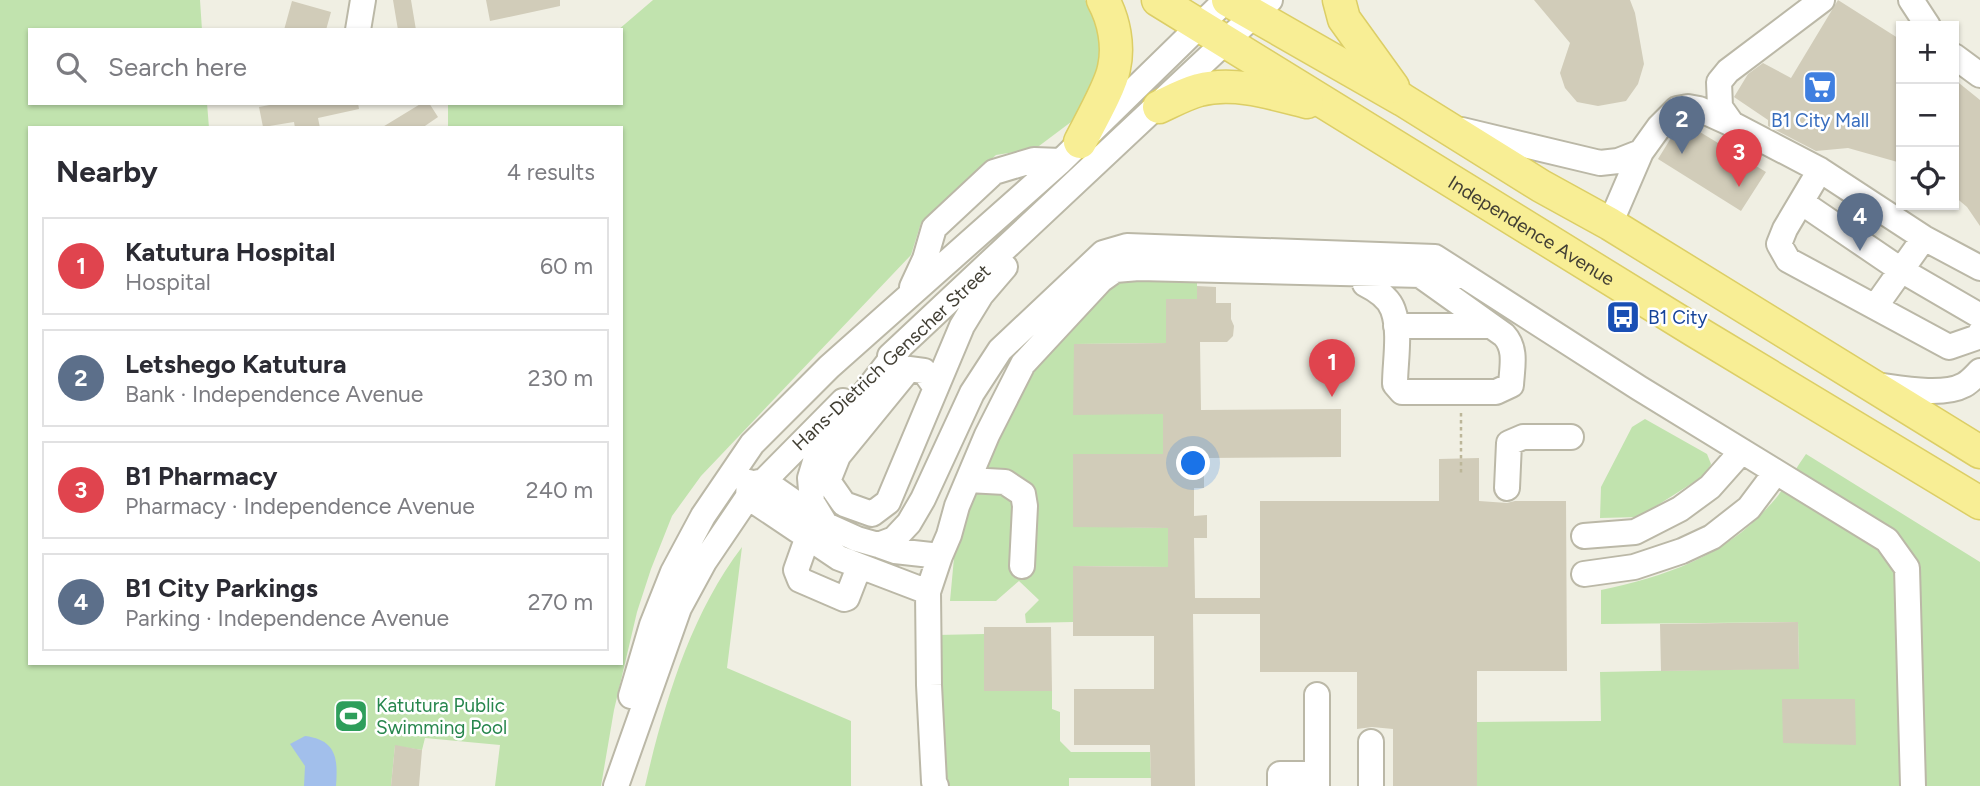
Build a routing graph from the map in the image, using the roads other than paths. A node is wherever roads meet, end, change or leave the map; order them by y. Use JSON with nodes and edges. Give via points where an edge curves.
{"nodes":[{"id":1,"x":363,"y":0,"type":"edge"},
{"id":2,"x":1103,"y":0,"type":"edge"},
{"id":3,"x":1158,"y":0,"type":"edge"},
{"id":4,"x":1339,"y":0,"type":"edge"},
{"id":5,"x":1822,"y":0,"type":"edge"},
{"id":6,"x":1911,"y":0,"type":"edge"},
{"id":7,"x":1245,"y":4,"type":"edge"},
{"id":8,"x":1925,"y":21,"type":"edge"},
{"id":9,"x":358,"y":28,"type":"edge"},
{"id":10,"x":1212,"y":33,"type":"junction"},
{"id":11,"x":1959,"y":60,"type":"edge"},
{"id":12,"x":1980,"y":75,"type":"edge"},
{"id":13,"x":1403,"y":100,"type":"junction"},
{"id":14,"x":1158,"y":107,"type":"junction"},
{"id":15,"x":1335,"y":110,"type":"junction"},
{"id":16,"x":1732,"y":124,"type":"junction"},
{"id":17,"x":1444,"y":125,"type":"junction"},
{"id":18,"x":1071,"y":152,"type":"junction"},
{"id":19,"x":1642,"y":152,"type":"junction"},
{"id":20,"x":1820,"y":170,"type":"junction"},
{"id":21,"x":1083,"y":177,"type":"junction"},
{"id":22,"x":1801,"y":202,"type":"junction"},
{"id":23,"x":1610,"y":224,"type":"junction"},
{"id":24,"x":1924,"y":238,"type":"junction"},
{"id":25,"x":1980,"y":268,"type":"edge"},
{"id":26,"x":1901,"y":270,"type":"junction"},
{"id":27,"x":1420,"y":275,"type":"junction"},
{"id":28,"x":1462,"y":276,"type":"junction"},
{"id":29,"x":1364,"y":284,"type":"dead end"},
{"id":30,"x":905,"y":300,"type":"junction"},
{"id":31,"x":1875,"y":307,"type":"junction"},
{"id":32,"x":1980,"y":316,"type":"edge"},
{"id":33,"x":1396,"y":326,"type":"junction"},
{"id":34,"x":1491,"y":326,"type":"junction"},
{"id":35,"x":1980,"y":333,"type":"edge"},
{"id":36,"x":901,"y":346,"type":"junction"},
{"id":37,"x":1980,"y":371,"type":"edge"},
{"id":38,"x":1868,"y":384,"type":"junction"},
{"id":39,"x":936,"y":388,"type":"junction"},
{"id":40,"x":1571,"y":437,"type":"dead end"},
{"id":41,"x":752,"y":444,"type":"junction"},
{"id":42,"x":1742,"y":451,"type":"junction"},
{"id":43,"x":1980,"y":452,"type":"edge"},
{"id":44,"x":1776,"y":472,"type":"junction"},
{"id":45,"x":968,"y":480,"type":"junction"},
{"id":46,"x":754,"y":487,"type":"junction"},
{"id":47,"x":1507,"y":488,"type":"dead end"},
{"id":48,"x":1980,"y":503,"type":"edge"},
{"id":49,"x":844,"y":504,"type":"junction"},
{"id":50,"x":703,"y":516,"type":"junction"},
{"id":51,"x":822,"y":530,"type":"junction"},
{"id":52,"x":1584,"y":536,"type":"dead end"},
{"id":53,"x":878,"y":545,"type":"junction"},
{"id":54,"x":940,"y":556,"type":"junction"},
{"id":55,"x":1022,"y":566,"type":"dead end"},
{"id":56,"x":859,"y":567,"type":"junction"},
{"id":57,"x":1584,"y":573,"type":"dead end"},
{"id":58,"x":928,"y":592,"type":"junction"},
{"id":59,"x":1317,"y":695,"type":"dead end"},
{"id":60,"x":1371,"y":742,"type":"dead end"},
{"id":61,"x":1317,"y":780,"type":"edge"},
{"id":62,"x":615,"y":786,"type":"edge"},
{"id":63,"x":936,"y":786,"type":"edge"},
{"id":64,"x":1280,"y":786,"type":"edge"},
{"id":65,"x":1371,"y":786,"type":"edge"},
{"id":66,"x":1913,"y":786,"type":"edge"}],
"edges":[{"from":1,"to":9,"type":"street"},
{"from":2,"to":18,"type":"main road","via":[[1114,27],[1114,69]]},
{"from":3,"to":10,"type":"main road","name":"Independence Avenue"},
{"from":4,"to":13,"type":"main road","via":[[1344,19]]},
{"from":5,"to":16,"type":"street","via":[[1719,82],[1720,107]]},
{"from":6,"to":8,"type":"street"},
{"from":7,"to":10,"type":"street","name":"Hans-Dietrich Genscher Street"},
{"from":7,"to":13,"type":"main road"},
{"from":10,"to":14,"type":"street","name":"Hans-Dietrich Genscher Street"},
{"from":10,"to":15,"type":"main road","name":"Independence Avenue"},
{"from":10,"to":18,"type":"street","name":"Hans-Dietrich Genscher Street"},
{"from":11,"to":12,"type":"street"},
{"from":13,"to":17,"type":"main road"},
{"from":14,"to":15,"type":"main road","via":[[1199,90],[1232,87]]},
{"from":14,"to":21,"type":"street","name":"Hans-Dietrich Genscher Street"},
{"from":15,"to":48,"type":"main road","name":"Independence Avenue"},
{"from":16,"to":19,"type":"street","via":[[1699,109],[1677,109]]},
{"from":16,"to":20,"type":"street"},
{"from":17,"to":19,"type":"street","via":[[1600,163]]},
{"from":17,"to":23,"type":"main road"},
{"from":18,"to":30,"type":"street","name":"Hans-Dietrich Genscher Street"},
{"from":18,"to":30,"type":"street","via":[[994,172],[934,228]]},
{"from":19,"to":23,"type":"street"},
{"from":20,"to":22,"type":"street"},
{"from":20,"to":24,"type":"street"},
{"from":21,"to":36,"type":"street","name":"Hans-Dietrich Genscher Street"},
{"from":21,"to":39,"type":"street","via":[[981,295],[962,326]]},
{"from":22,"to":26,"type":"street"},
{"from":22,"to":31,"type":"street","via":[[1779,244],[1788,260]]},
{"from":23,"to":38,"type":"main road"},
{"from":24,"to":25,"type":"street"},
{"from":24,"to":26,"type":"street"},
{"from":26,"to":31,"type":"street"},
{"from":26,"to":32,"type":"street"},
{"from":27,"to":28,"type":"street"},
{"from":27,"to":34,"type":"street"},
{"from":27,"to":45,"type":"street","via":[[1115,270],[1023,364]]},
{"from":28,"to":42,"type":"street"},
{"from":28,"to":53,"type":"street","via":[[1435,257],[1127,246],[1103,253],[1000,350],[972,393],[909,523],[894,539]]},
{"from":29,"to":33,"type":"street","via":[[1389,302]]},
{"from":30,"to":41,"type":"street","name":"Hans-Dietrich Genscher Street"},
{"from":31,"to":35,"type":"street","via":[[1949,347]]},
{"from":33,"to":34,"type":"street"},
{"from":33,"to":34,"type":"street","via":[[1395,384],[1402,392],[1496,392],[1511,385],[1511,343]]},
{"from":36,"to":46,"type":"street","name":"Hans-Dietrich Genscher Street"},
{"from":36,"to":51,"type":"street","via":[[817,456],[810,478]]},
{"from":37,"to":38,"type":"street","via":[[1962,386],[1947,390]]},
{"from":38,"to":43,"type":"main road"},
{"from":39,"to":49,"type":"street","via":[[888,502],[872,514]]},
{"from":39,"to":49,"type":"street","via":[[924,371],[909,369],[838,456],[828,481]]},
{"from":40,"to":47,"type":"street","via":[[1523,437],[1509,443]]},
{"from":41,"to":46,"type":"street"},
{"from":41,"to":50,"type":"street","name":"Hans-Dietrich Genscher Street"},
{"from":42,"to":44,"type":"street"},
{"from":42,"to":52,"type":"street","via":[[1710,487],[1680,509],[1635,532]]},
{"from":44,"to":57,"type":"street","via":[[1749,508],[1712,537],[1634,567]]},
{"from":44,"to":66,"type":"street","via":[[1887,540],[1907,568]]},
{"from":45,"to":54,"type":"street"},
{"from":45,"to":55,"type":"street","via":[[1005,482],[1023,494]]},
{"from":46,"to":50,"type":"street"},
{"from":46,"to":51,"type":"street"},
{"from":46,"to":62,"type":"street","name":"Hans-Dietrich Genscher Street","via":[[730,519],[679,608]]},
{"from":49,"to":51,"type":"street"},
{"from":50,"to":62,"type":"street","name":"Hans-Dietrich Genscher Street","via":[[652,625],[622,727]]},
{"from":51,"to":53,"type":"street"},
{"from":51,"to":56,"type":"street"},
{"from":51,"to":56,"type":"street","via":[[796,570],[800,580],[844,600]]},
{"from":53,"to":54,"type":"street"},
{"from":54,"to":58,"type":"street"},
{"from":56,"to":58,"type":"street"},
{"from":58,"to":63,"type":"street"},
{"from":59,"to":61,"type":"street"},
{"from":60,"to":65,"type":"street"},
{"from":61,"to":64,"type":"street","via":[[1280,775]]}]}
